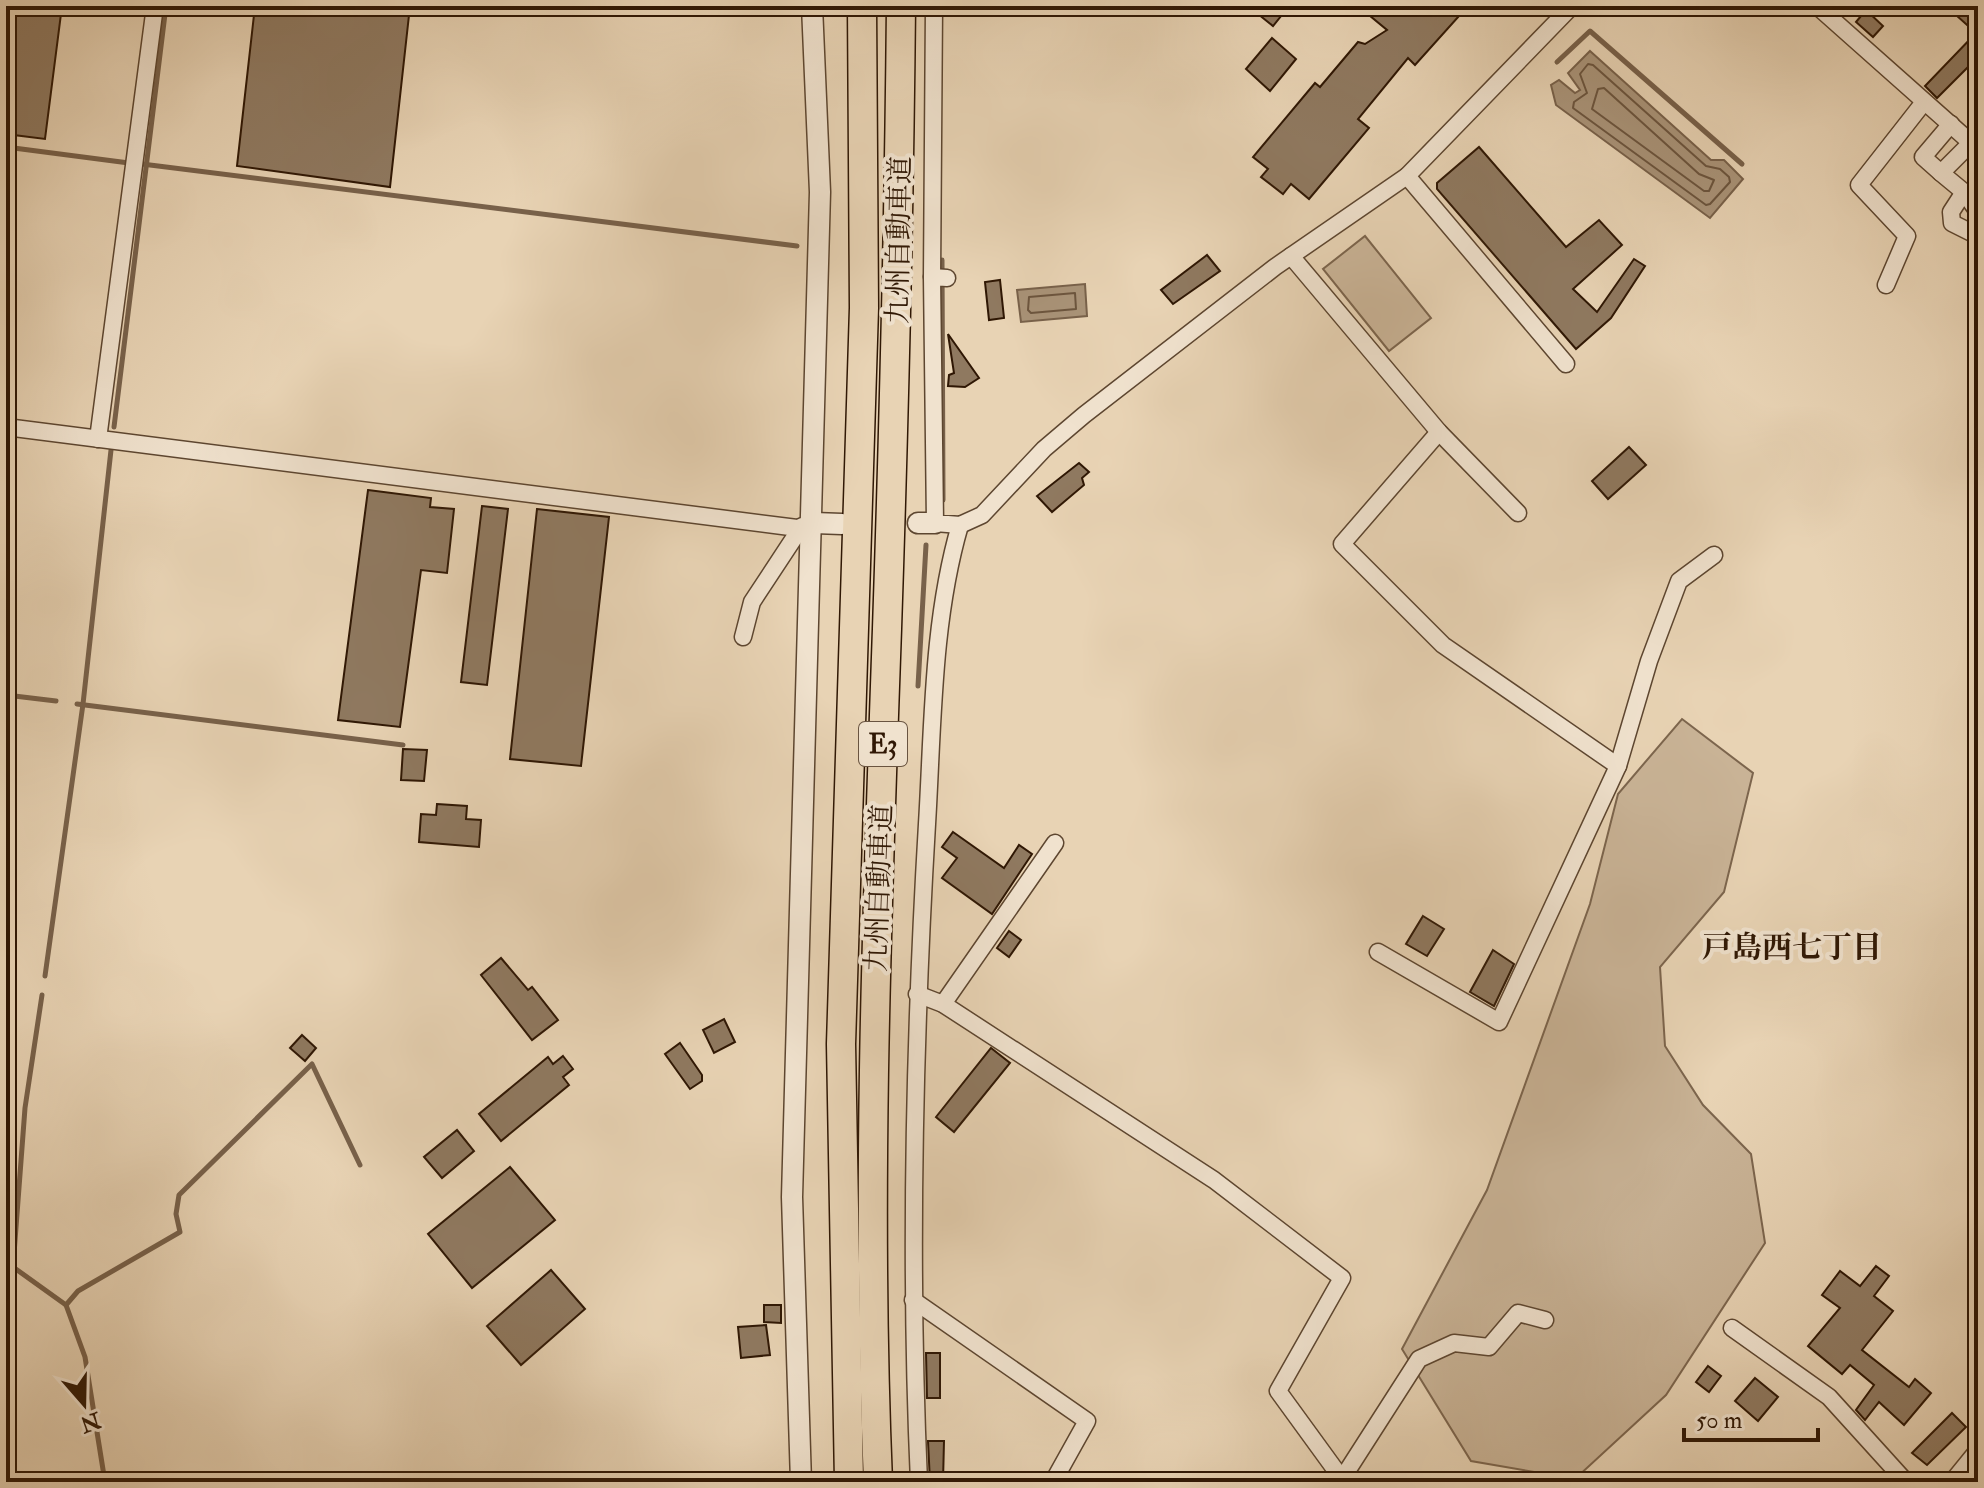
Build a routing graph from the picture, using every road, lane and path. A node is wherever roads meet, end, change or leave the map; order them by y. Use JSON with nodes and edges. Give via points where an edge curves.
{"nodes":[{"id":1,"x":155,"y":6,"type":"edge"},
{"id":2,"x":812,"y":6,"type":"edge"},
{"id":3,"x":862,"y":6,"type":"edge"},
{"id":4,"x":901,"y":6,"type":"edge"},
{"id":5,"x":934,"y":6,"type":"edge"},
{"id":6,"x":1572,"y":6,"type":"edge"},
{"id":7,"x":1817,"y":6,"type":"edge"},
{"id":8,"x":1924,"y":102,"type":"junction"},
{"id":9,"x":1951,"y":124,"type":"junction"},
{"id":10,"x":1975,"y":146,"type":"edge"},
{"id":11,"x":1941,"y":173,"type":"junction"},
{"id":12,"x":1407,"y":176,"type":"junction"},
{"id":13,"x":1964,"y":192,"type":"junction"},
{"id":14,"x":1978,"y":212,"type":"edge"},
{"id":15,"x":1978,"y":236,"type":"edge"},
{"id":16,"x":1291,"y":256,"type":"junction"},
{"id":17,"x":1886,"y":285,"type":"dead end"},
{"id":18,"x":1566,"y":364,"type":"dead end"},
{"id":19,"x":6,"y":427,"type":"edge"},
{"id":20,"x":1439,"y":432,"type":"junction"},
{"id":21,"x":98,"y":439,"type":"junction"},
{"id":22,"x":1518,"y":513,"type":"dead end"},
{"id":23,"x":842,"y":524,"type":"dead end"},
{"id":24,"x":960,"y":525,"type":"junction"},
{"id":25,"x":810,"y":527,"type":"junction"},
{"id":26,"x":1714,"y":555,"type":"dead end"},
{"id":27,"x":743,"y":637,"type":"dead end"},
{"id":28,"x":1618,"y":766,"type":"junction"},
{"id":29,"x":1055,"y":843,"type":"dead end"},
{"id":30,"x":1378,"y":952,"type":"dead end"},
{"id":31,"x":917,"y":994,"type":"junction"},
{"id":32,"x":943,"y":1004,"type":"junction"},
{"id":33,"x":913,"y":1300,"type":"junction"},
{"id":34,"x":1545,"y":1320,"type":"dead end"},
{"id":35,"x":1732,"y":1328,"type":"dead end"},
{"id":36,"x":1978,"y":1450,"type":"edge"},
{"id":37,"x":1344,"y":1480,"type":"edge"},
{"id":38,"x":801,"y":1482,"type":"edge"},
{"id":39,"x":849,"y":1482,"type":"edge"},
{"id":40,"x":878,"y":1482,"type":"edge"},
{"id":41,"x":919,"y":1482,"type":"edge"},
{"id":42,"x":1053,"y":1482,"type":"edge"},
{"id":43,"x":1906,"y":1482,"type":"edge"},
{"id":44,"x":1952,"y":1482,"type":"edge"}],
"edges":[{"from":1,"to":21,"type":"street"},
{"from":2,"to":25,"type":"street","via":[[820,192]]},
{"from":3,"to":39,"type":"highway","name":"九州自動車道","number":"E3","via":[[864,308],[841,1044]]},
{"from":4,"to":40,"type":"highway","name":"九州自動車道","number":"E3","via":[[897,302],[873,1035],[872,1338]]},
{"from":5,"to":24,"type":"street","via":[[939,278],[926,523]]},
{"from":6,"to":12,"type":"street"},
{"from":7,"to":8,"type":"street"},
{"from":8,"to":9,"type":"street"},
{"from":8,"to":17,"type":"street","via":[[1859,185],[1907,236]]},
{"from":9,"to":10,"type":"street"},
{"from":9,"to":11,"type":"street","via":[[1923,157]]},
{"from":10,"to":11,"type":"street"},
{"from":11,"to":13,"type":"street"},
{"from":12,"to":16,"type":"street"},
{"from":12,"to":18,"type":"street"},
{"from":13,"to":14,"type":"street"},
{"from":13,"to":15,"type":"street","via":[[1951,212],[1952,223]]},
{"from":16,"to":20,"type":"street"},
{"from":16,"to":24,"type":"street","via":[[1084,415],[982,515]]},
{"from":19,"to":21,"type":"street"},
{"from":20,"to":22,"type":"street"},
{"from":20,"to":28,"type":"street","via":[[1342,544],[1443,645]]},
{"from":21,"to":25,"type":"street"},
{"from":23,"to":25,"type":"street"},
{"from":24,"to":31,"type":"street","via":[[938,651]]},
{"from":25,"to":27,"type":"street","via":[[752,602]]},
{"from":25,"to":38,"type":"street","via":[[792,1197]]},
{"from":26,"to":28,"type":"street","via":[[1679,581]]},
{"from":28,"to":30,"type":"street","via":[[1499,1022]]},
{"from":29,"to":32,"type":"street"},
{"from":31,"to":32,"type":"street"},
{"from":31,"to":33,"type":"street"},
{"from":32,"to":37,"type":"street","via":[[1214,1180],[1342,1278],[1278,1391]]},
{"from":33,"to":41,"type":"street"},
{"from":33,"to":42,"type":"street","via":[[1087,1421]]},
{"from":34,"to":37,"type":"street","via":[[1518,1313],[1489,1347],[1454,1343],[1419,1359]]},
{"from":35,"to":43,"type":"street","via":[[1829,1397]]},
{"from":36,"to":44,"type":"street"}]}
